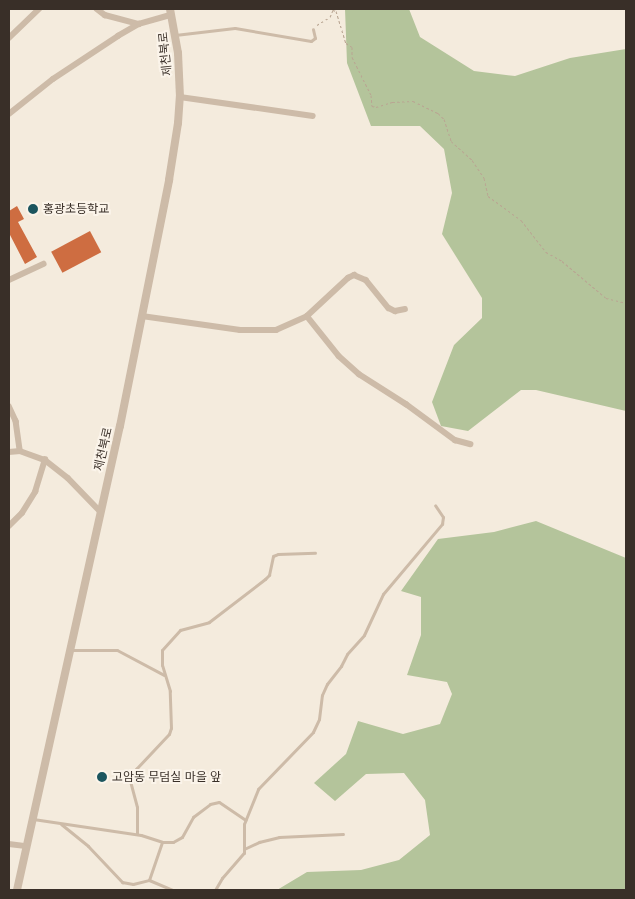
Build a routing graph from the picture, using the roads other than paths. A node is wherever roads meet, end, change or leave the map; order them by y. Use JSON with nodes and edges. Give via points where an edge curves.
{"nodes":[{"id":1,"x":39,"y":9,"type":"edge"},
{"id":2,"x":97,"y":9,"type":"edge"},
{"id":3,"x":170,"y":12,"type":"edge"},
{"id":4,"x":139,"y":24,"type":"junction"},
{"id":5,"x":313,"y":29,"type":"road end"},
{"id":6,"x":175,"y":35,"type":"junction"},
{"id":7,"x":9,"y":38,"type":"edge"},
{"id":8,"x":180,"y":97,"type":"junction"},
{"id":9,"x":9,"y":114,"type":"edge"},
{"id":10,"x":313,"y":116,"type":"dead end"},
{"id":11,"x":43,"y":264,"type":"dead end"},
{"id":12,"x":9,"y":280,"type":"edge"},
{"id":13,"x":405,"y":310,"type":"dead end"},
{"id":14,"x":142,"y":316,"type":"junction"},
{"id":15,"x":307,"y":316,"type":"junction"},
{"id":16,"x":9,"y":406,"type":"edge"},
{"id":17,"x":470,"y":444,"type":"dead end"},
{"id":18,"x":20,"y":451,"type":"junction"},
{"id":19,"x":9,"y":452,"type":"edge"},
{"id":20,"x":45,"y":460,"type":"junction"},
{"id":21,"x":435,"y":505,"type":"dead end"},
{"id":22,"x":101,"y":512,"type":"junction"},
{"id":23,"x":9,"y":526,"type":"edge"},
{"id":24,"x":315,"y":553,"type":"dead end"},
{"id":25,"x":70,"y":650,"type":"junction"},
{"id":26,"x":165,"y":675,"type":"junction"},
{"id":27,"x":32,"y":818,"type":"junction"},
{"id":28,"x":246,"y":820,"type":"junction"},
{"id":29,"x":60,"y":823,"type":"junction"},
{"id":30,"x":137,"y":834,"type":"junction"},
{"id":31,"x":343,"y":834,"type":"dead end"},
{"id":32,"x":162,"y":842,"type":"junction"},
{"id":33,"x":9,"y":844,"type":"edge"},
{"id":34,"x":26,"y":846,"type":"junction"},
{"id":35,"x":244,"y":849,"type":"junction"},
{"id":36,"x":149,"y":880,"type":"junction"},
{"id":37,"x":17,"y":890,"type":"edge"},
{"id":38,"x":173,"y":890,"type":"edge"},
{"id":39,"x":215,"y":890,"type":"edge"}],
"edges":[{"from":1,"to":7,"type":"street"},
{"from":2,"to":4,"type":"street","via":[[106,15]]},
{"from":3,"to":4,"type":"street"},
{"from":3,"to":6,"type":"street","name":"제천북로"},
{"from":4,"to":9,"type":"street","via":[[52,79]]},
{"from":5,"to":6,"type":"lane","via":[[315,38],[311,41],[235,28]]},
{"from":6,"to":8,"type":"street","name":"제천북로"},
{"from":8,"to":10,"type":"street"},
{"from":8,"to":14,"type":"street","name":"제천북로","via":[[169,180]]},
{"from":11,"to":12,"type":"street"},
{"from":13,"to":15,"type":"street","via":[[389,308],[366,280],[354,275]]},
{"from":14,"to":15,"type":"street","via":[[253,331],[276,330]]},
{"from":14,"to":22,"type":"street","name":"제천북로"},
{"from":15,"to":17,"type":"street","via":[[353,370],[455,440]]},
{"from":16,"to":18,"type":"street","via":[[16,421]]},
{"from":18,"to":19,"type":"street"},
{"from":18,"to":20,"type":"street"},
{"from":20,"to":22,"type":"street"},
{"from":20,"to":23,"type":"street","via":[[35,492]]},
{"from":21,"to":28,"type":"lane","via":[[443,517],[442,524],[382,594],[368,628],[327,684],[313,732],[263,781]]},
{"from":22,"to":25,"type":"street","name":"제천북로"},
{"from":24,"to":26,"type":"lane","via":[[273,556],[265,579],[210,622],[180,630],[162,650]]},
{"from":25,"to":26,"type":"lane","via":[[117,650]]},
{"from":25,"to":27,"type":"street","name":"제천북로"},
{"from":26,"to":30,"type":"lane","via":[[170,691],[169,734],[136,769],[130,780],[138,807]]},
{"from":27,"to":29,"type":"lane"},
{"from":27,"to":34,"type":"street","name":"제천북로"},
{"from":28,"to":32,"type":"lane","via":[[220,802],[210,804],[193,817],[182,837],[173,842]]},
{"from":28,"to":35,"type":"lane"},
{"from":29,"to":30,"type":"lane"},
{"from":29,"to":36,"type":"lane","via":[[88,846],[122,882],[133,884]]},
{"from":30,"to":32,"type":"lane"},
{"from":31,"to":35,"type":"lane","via":[[279,837]]},
{"from":32,"to":36,"type":"lane"},
{"from":33,"to":34,"type":"street"},
{"from":34,"to":37,"type":"street","name":"제천북로"},
{"from":35,"to":39,"type":"lane"},
{"from":36,"to":38,"type":"lane"}]}
